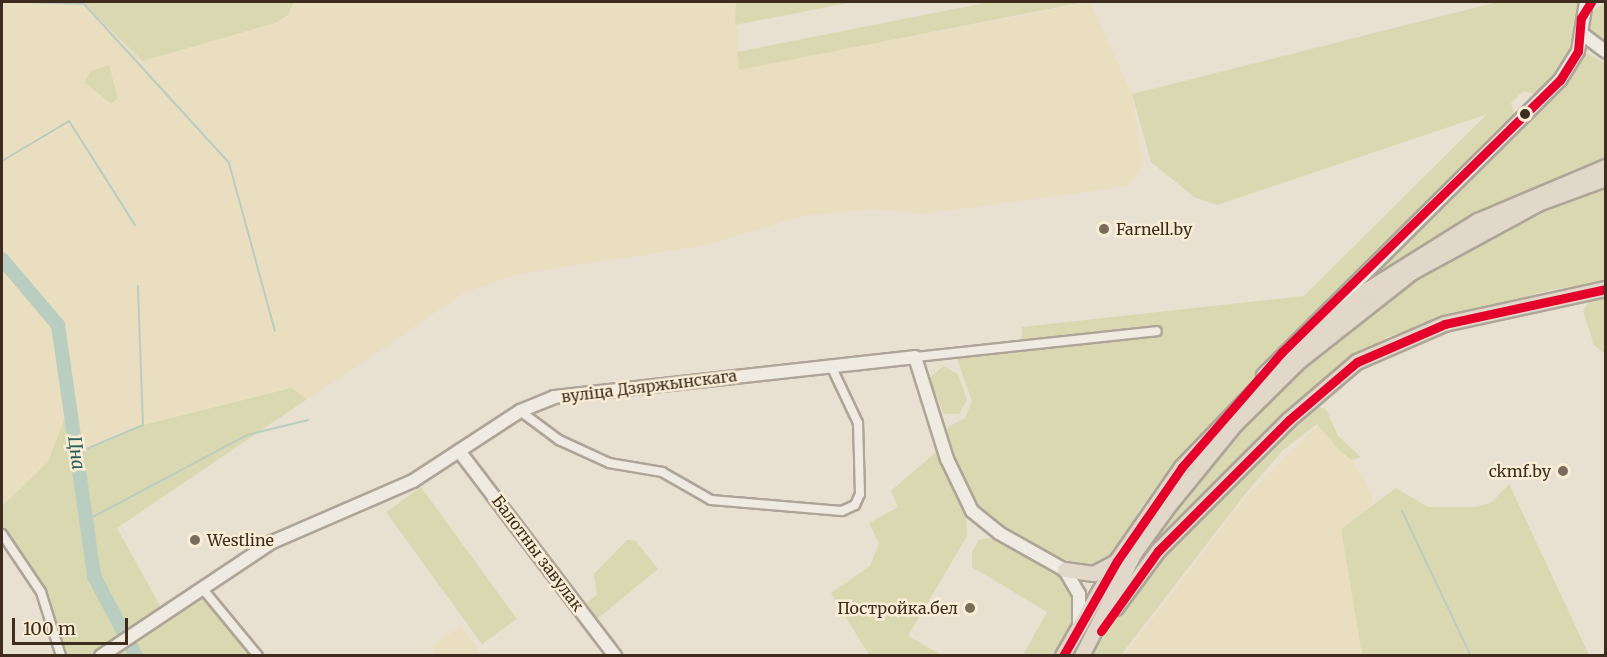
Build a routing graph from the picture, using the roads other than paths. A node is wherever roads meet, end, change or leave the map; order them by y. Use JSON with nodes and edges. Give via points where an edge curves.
{"nodes":[{"id":1,"x":1587,"y":4,"type":"edge"},
{"id":2,"x":1581,"y":33,"type":"junction"},
{"id":3,"x":1600,"y":51,"type":"edge"},
{"id":4,"x":1605,"y":58,"type":"edge"},
{"id":5,"x":1605,"y":167,"type":"edge"},
{"id":6,"x":1605,"y":179,"type":"edge"},
{"id":7,"x":1605,"y":289,"type":"edge"},
{"id":8,"x":1157,"y":331,"type":"dead end"},
{"id":9,"x":915,"y":357,"type":"junction"},
{"id":10,"x":831,"y":366,"type":"junction"},
{"id":11,"x":1253,"y":388,"type":"junction"},
{"id":12,"x":520,"y":411,"type":"junction"},
{"id":13,"x":459,"y":452,"type":"junction"},
{"id":14,"x":2,"y":534,"type":"edge"},
{"id":15,"x":1117,"y":561,"type":"junction"},
{"id":16,"x":1065,"y":570,"type":"junction"},
{"id":17,"x":202,"y":588,"type":"junction"},
{"id":18,"x":1079,"y":627,"type":"junction"},
{"id":19,"x":62,"y":656,"type":"edge"},
{"id":20,"x":101,"y":656,"type":"edge"},
{"id":21,"x":258,"y":656,"type":"edge"},
{"id":22,"x":615,"y":656,"type":"edge"},
{"id":23,"x":1063,"y":656,"type":"edge"},
{"id":24,"x":1084,"y":656,"type":"edge"}],
"edges":[{"from":1,"to":2,"type":"main road"},
{"from":2,"to":3,"type":"main road"},
{"from":2,"to":11,"type":"main road","via":[[1578,51],[1560,80],[1298,336]]},
{"from":3,"to":4,"type":"main road"},
{"from":5,"to":11,"type":"highway","via":[[1507,207],[1407,263],[1330,319]]},
{"from":6,"to":24,"type":"highway","via":[[1538,204],[1413,272],[1300,361],[1235,425],[1169,506],[1135,553]]},
{"from":7,"to":24,"type":"highway","via":[[1445,324],[1357,362],[1288,420],[1158,551]]},
{"from":8,"to":9,"type":"street","name":"вуліца Дзяржынскага"},
{"from":9,"to":10,"type":"main road","name":"вуліца Дзяржынскага"},
{"from":9,"to":16,"type":"main road","via":[[943,447],[972,511],[999,533]]},
{"from":10,"to":12,"type":"main road","name":"вуліца Дзяржынскага","via":[[571,393]]},
{"from":10,"to":12,"type":"street","via":[[858,423],[860,494],[855,506],[842,511],[711,500],[662,472],[609,463],[567,444]]},
{"from":11,"to":15,"type":"highway","via":[[1182,467]]},
{"from":12,"to":13,"type":"main road","name":"вуліца Дзяржынскага"},
{"from":13,"to":17,"type":"main road","name":"вуліца Дзяржынскага","via":[[413,481],[281,537]]},
{"from":13,"to":22,"type":"main road","name":"Балотны завулак"},
{"from":14,"to":19,"type":"street","via":[[41,592]]},
{"from":15,"to":16,"type":"highway","via":[[1094,574]]},
{"from":15,"to":18,"type":"highway"},
{"from":16,"to":18,"type":"main road","via":[[1079,594]]},
{"from":17,"to":20,"type":"main road","name":"вуліца Дзяржынскага"},
{"from":17,"to":21,"type":"street"},
{"from":18,"to":23,"type":"highway"}]}
